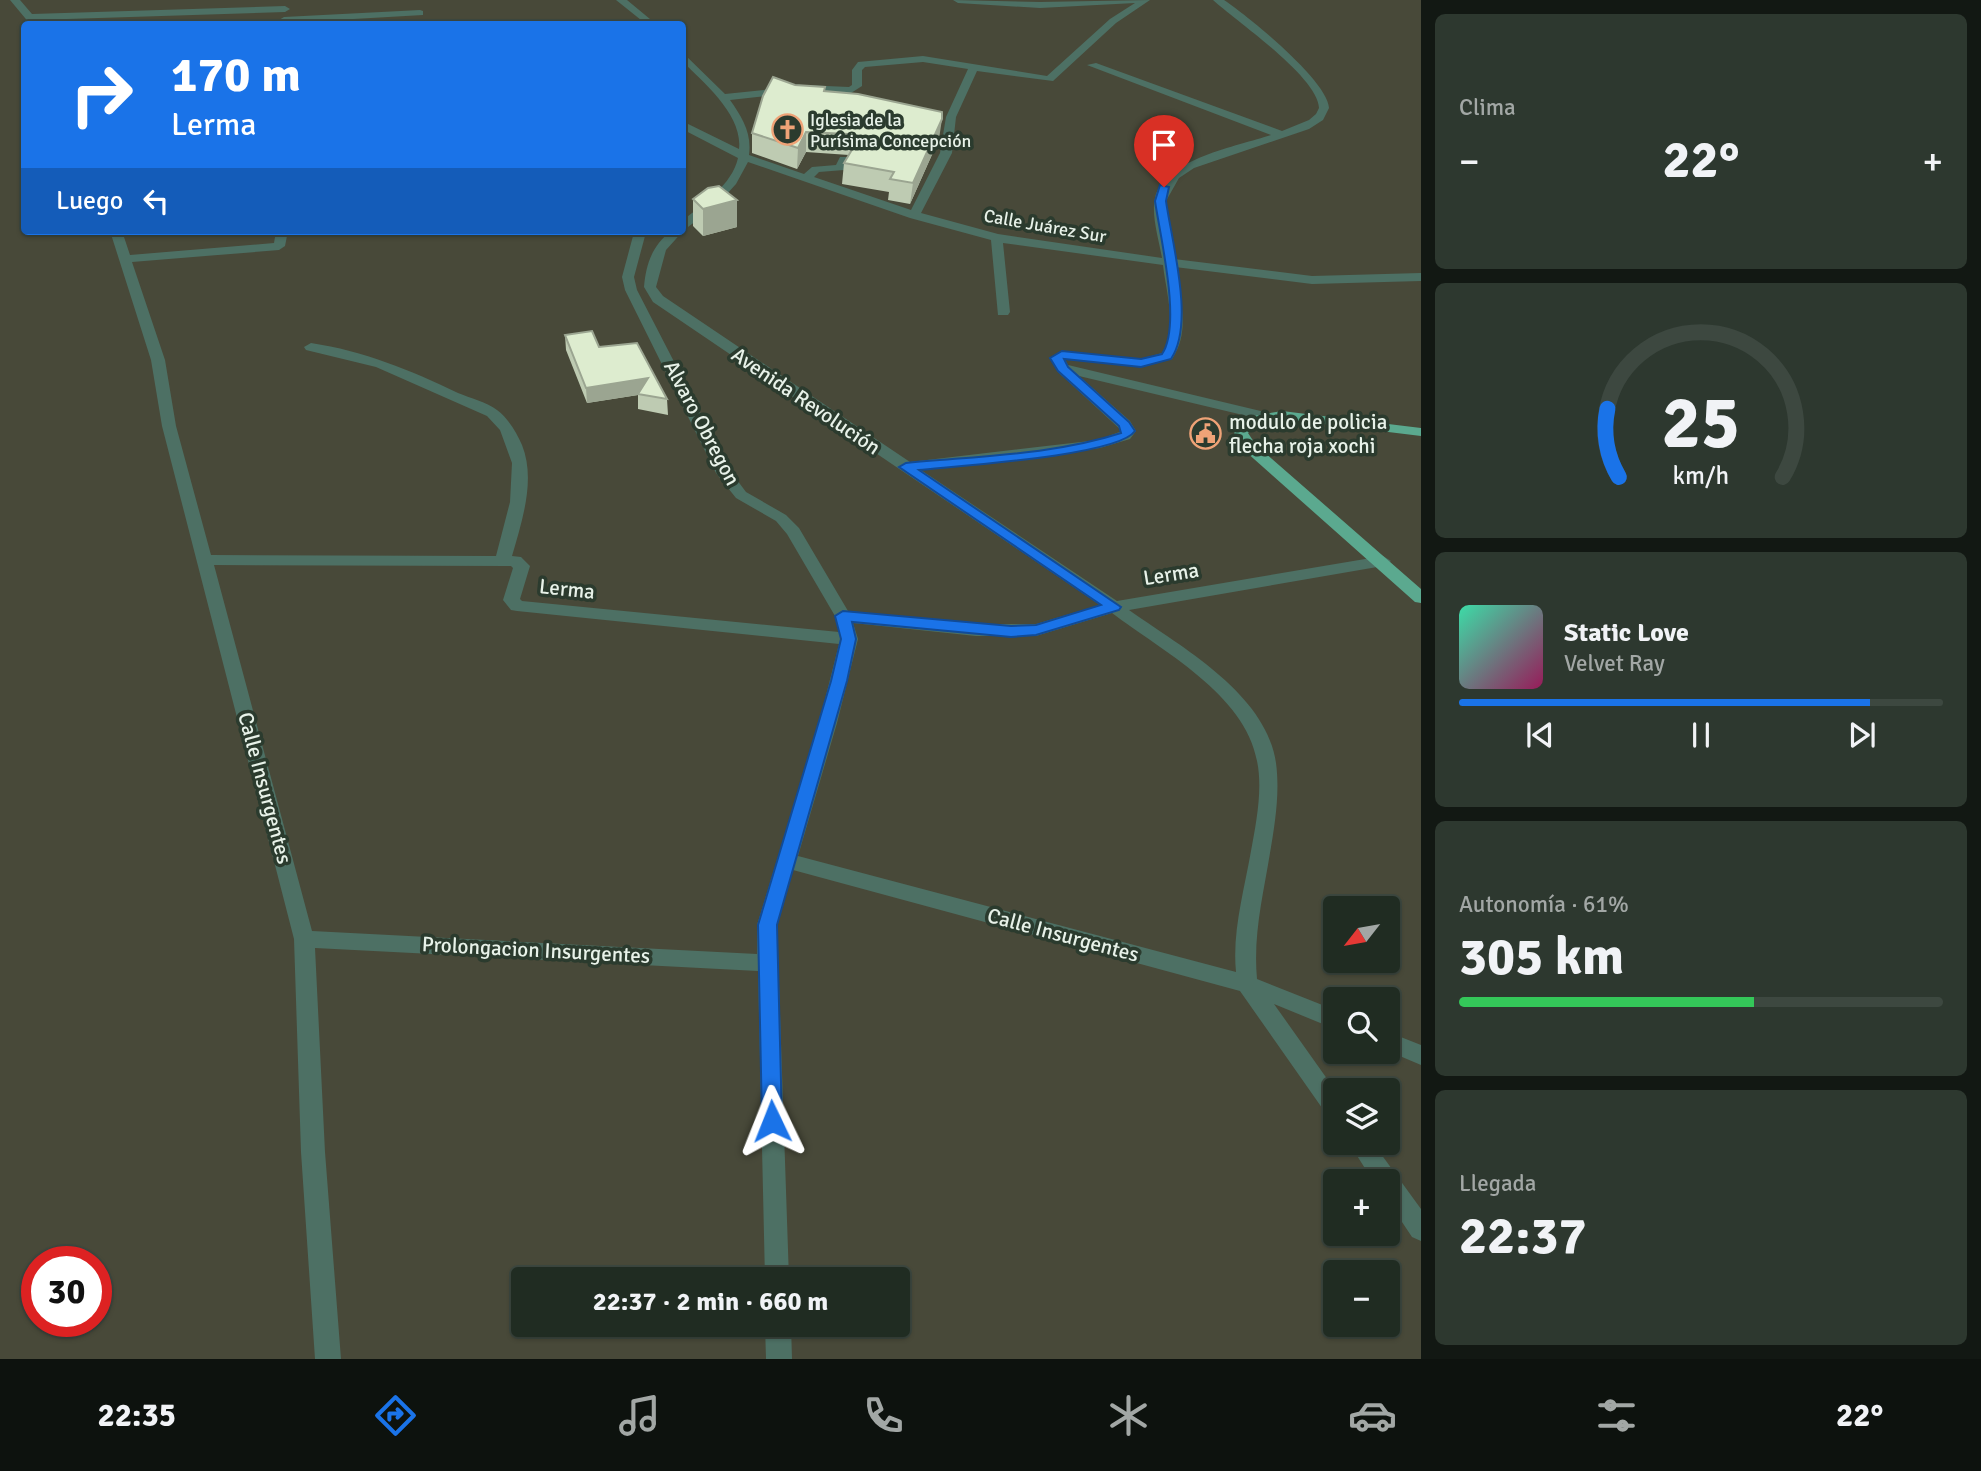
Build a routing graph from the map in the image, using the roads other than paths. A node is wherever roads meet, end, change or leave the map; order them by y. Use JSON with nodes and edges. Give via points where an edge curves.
{"nodes":[{"id":1,"x":15,"y":0,"type":"edge"},
{"id":2,"x":420,"y":0,"type":"edge"},
{"id":3,"x":621,"y":0,"type":"edge"},
{"id":4,"x":639,"y":0,"type":"edge"},
{"id":5,"x":958,"y":0,"type":"edge"},
{"id":6,"x":1134,"y":0,"type":"edge"},
{"id":7,"x":1145,"y":0,"type":"edge"},
{"id":8,"x":1201,"y":0,"type":"edge"},
{"id":9,"x":1223,"y":3,"type":"edge"},
{"id":10,"x":636,"y":12,"type":"junction"},
{"id":11,"x":285,"y":13,"type":"edge"},
{"id":12,"x":421,"y":13,"type":"junction"},
{"id":13,"x":32,"y":21,"type":"edge"},
{"id":14,"x":422,"y":21,"type":"edge"},
{"id":15,"x":647,"y":21,"type":"edge"},
{"id":16,"x":686,"y":59,"type":"edge"},
{"id":17,"x":1092,"y":65,"type":"dead end"},
{"id":18,"x":975,"y":67,"type":"junction"},
{"id":19,"x":721,"y":98,"type":"junction"},
{"id":20,"x":686,"y":126,"type":"edge"},
{"id":21,"x":1284,"y":136,"type":"junction"},
{"id":22,"x":747,"y":158,"type":"junction"},
{"id":23,"x":844,"y":159,"type":"edge"},
{"id":24,"x":806,"y":178,"type":"junction"},
{"id":25,"x":914,"y":215,"type":"junction"},
{"id":26,"x":686,"y":224,"type":"edge"},
{"id":27,"x":117,"y":235,"type":"edge"},
{"id":28,"x":281,"y":235,"type":"edge"},
{"id":29,"x":631,"y":235,"type":"edge"},
{"id":30,"x":634,"y":235,"type":"edge"},
{"id":31,"x":672,"y":235,"type":"edge"},
{"id":32,"x":997,"y":238,"type":"junction"},
{"id":33,"x":660,"y":244,"type":"junction"},
{"id":34,"x":123,"y":259,"type":"junction"},
{"id":35,"x":1168,"y":263,"type":"junction"},
{"id":36,"x":1421,"y":278,"type":"edge"},
{"id":37,"x":1003,"y":313,"type":"dead end"},
{"id":38,"x":311,"y":347,"type":"dead end"},
{"id":39,"x":1063,"y":362,"type":"junction"},
{"id":40,"x":1264,"y":416,"type":"junction"},
{"id":41,"x":1421,"y":432,"type":"edge"},
{"id":42,"x":906,"y":467,"type":"junction"},
{"id":43,"x":206,"y":560,"type":"junction"},
{"id":44,"x":503,"y":560,"type":"junction"},
{"id":45,"x":1383,"y":561,"type":"junction"},
{"id":46,"x":1421,"y":598,"type":"edge"},
{"id":47,"x":1114,"y":607,"type":"junction"},
{"id":48,"x":843,"y":616,"type":"junction"},
{"id":49,"x":849,"y":639,"type":"junction"},
{"id":50,"x":787,"y":861,"type":"junction"},
{"id":51,"x":304,"y":939,"type":"junction"},
{"id":52,"x":767,"y":963,"type":"junction"},
{"id":53,"x":1247,"y":984,"type":"junction"},
{"id":54,"x":1323,"y":1015,"type":"edge"},
{"id":55,"x":1400,"y":1046,"type":"edge"},
{"id":56,"x":1421,"y":1055,"type":"edge"},
{"id":57,"x":1323,"y":1091,"type":"edge"},
{"id":58,"x":1400,"y":1200,"type":"edge"},
{"id":59,"x":1421,"y":1229,"type":"edge"},
{"id":60,"x":777,"y":1267,"type":"edge"},
{"id":61,"x":778,"y":1337,"type":"edge"},
{"id":62,"x":328,"y":1359,"type":"edge"},
{"id":63,"x":779,"y":1359,"type":"edge"}],
"edges":[{"from":1,"to":13,"type":"street"},
{"from":2,"to":12,"type":"street"},
{"from":3,"to":10,"type":"street"},
{"from":4,"to":10,"type":"street"},
{"from":5,"to":6,"type":"street","via":[[1040,5]]},
{"from":7,"to":18,"type":"street","via":[[1113,21],[1049,79]]},
{"from":8,"to":9,"type":"street"},
{"from":9,"to":21,"type":"street","via":[[1322,94],[1319,120]]},
{"from":10,"to":15,"type":"street"},
{"from":11,"to":12,"type":"street"},
{"from":11,"to":13,"type":"street"},
{"from":12,"to":14,"type":"street"},
{"from":16,"to":19,"type":"street"},
{"from":17,"to":21,"type":"street"},
{"from":18,"to":19,"type":"street","via":[[923,59],[872,62],[858,67],[853,89],[780,87]]},
{"from":18,"to":25,"type":"street","via":[[951,117],[946,153]]},
{"from":19,"to":22,"type":"street","via":[[747,139]]},
{"from":20,"to":22,"type":"street","name":"Calle Juárez Sur"},
{"from":21,"to":35,"type":"street","via":[[1190,166],[1171,177],[1160,201]]},
{"from":22,"to":24,"type":"street","name":"Calle Juárez Sur"},
{"from":22,"to":26,"type":"street","via":[[720,197]]},
{"from":23,"to":24,"type":"street","via":[[840,168],[816,169]]},
{"from":24,"to":25,"type":"street","name":"Calle Juárez Sur"},
{"from":25,"to":32,"type":"street","name":"Calle Juárez Sur"},
{"from":27,"to":34,"type":"street","name":"Calle Insurgentes"},
{"from":28,"to":34,"type":"street","via":[[279,246]]},
{"from":29,"to":48,"type":"street","name":"Alvaro Obregon","via":[[631,290],[724,473],[741,495],[781,518],[793,531]]},
{"from":30,"to":33,"type":"street"},
{"from":31,"to":33,"type":"street"},
{"from":32,"to":35,"type":"street","name":"Calle Juárez Sur"},
{"from":32,"to":37,"type":"street"},
{"from":33,"to":42,"type":"street","name":"Avenida Revolución","via":[[650,287],[658,299]]},
{"from":34,"to":43,"type":"street","name":"Calle Insurgentes","via":[[158,360],[169,426]]},
{"from":35,"to":36,"type":"street","name":"Calle Juárez Sur","via":[[1312,281]]},
{"from":35,"to":39,"type":"street","via":[[1177,323],[1167,356],[1141,363]]},
{"from":38,"to":44,"type":"street","via":[[379,363],[492,413],[505,424],[515,439],[520,485]]},
{"from":39,"to":40,"type":"street"},
{"from":39,"to":42,"type":"street","via":[[1127,427],[1125,436],[1100,444]]},
{"from":40,"to":41,"type":"main road"},
{"from":40,"to":45,"type":"main road","via":[[1252,420],[1241,433],[1250,448]]},
{"from":42,"to":47,"type":"street","name":"Avenida Revolución"},
{"from":43,"to":44,"type":"street"},
{"from":43,"to":51,"type":"street","name":"Calle Insurgentes"},
{"from":44,"to":49,"type":"street","name":"Lerma","via":[[522,566],[511,600],[517,606]]},
{"from":45,"to":46,"type":"main road"},
{"from":45,"to":47,"type":"street","name":"Lerma"},
{"from":47,"to":48,"type":"street","name":"Lerma","via":[[1036,630],[1011,632]]},
{"from":47,"to":53,"type":"street","name":"Avenida Revolución","via":[[1224,687],[1255,727],[1267,762],[1266,821],[1244,947]]},
{"from":48,"to":49,"type":"street","name":"Alvaro Obregon"},
{"from":49,"to":50,"type":"street","name":"Alvaro Obregon"},
{"from":50,"to":52,"type":"street","name":"Alvaro Obregon","via":[[767,925]]},
{"from":50,"to":53,"type":"street","name":"Calle Insurgentes"},
{"from":51,"to":52,"type":"street","name":"Prolongacion Insurgentes"},
{"from":51,"to":62,"type":"street","name":"Calle Insurgentes"},
{"from":52,"to":60,"type":"street","name":"Alvaro Obregon"},
{"from":53,"to":54,"type":"street","name":"Calle Insurgentes"},
{"from":53,"to":57,"type":"street"},
{"from":55,"to":56,"type":"street"},
{"from":58,"to":59,"type":"street"},
{"from":61,"to":63,"type":"street"}]}
